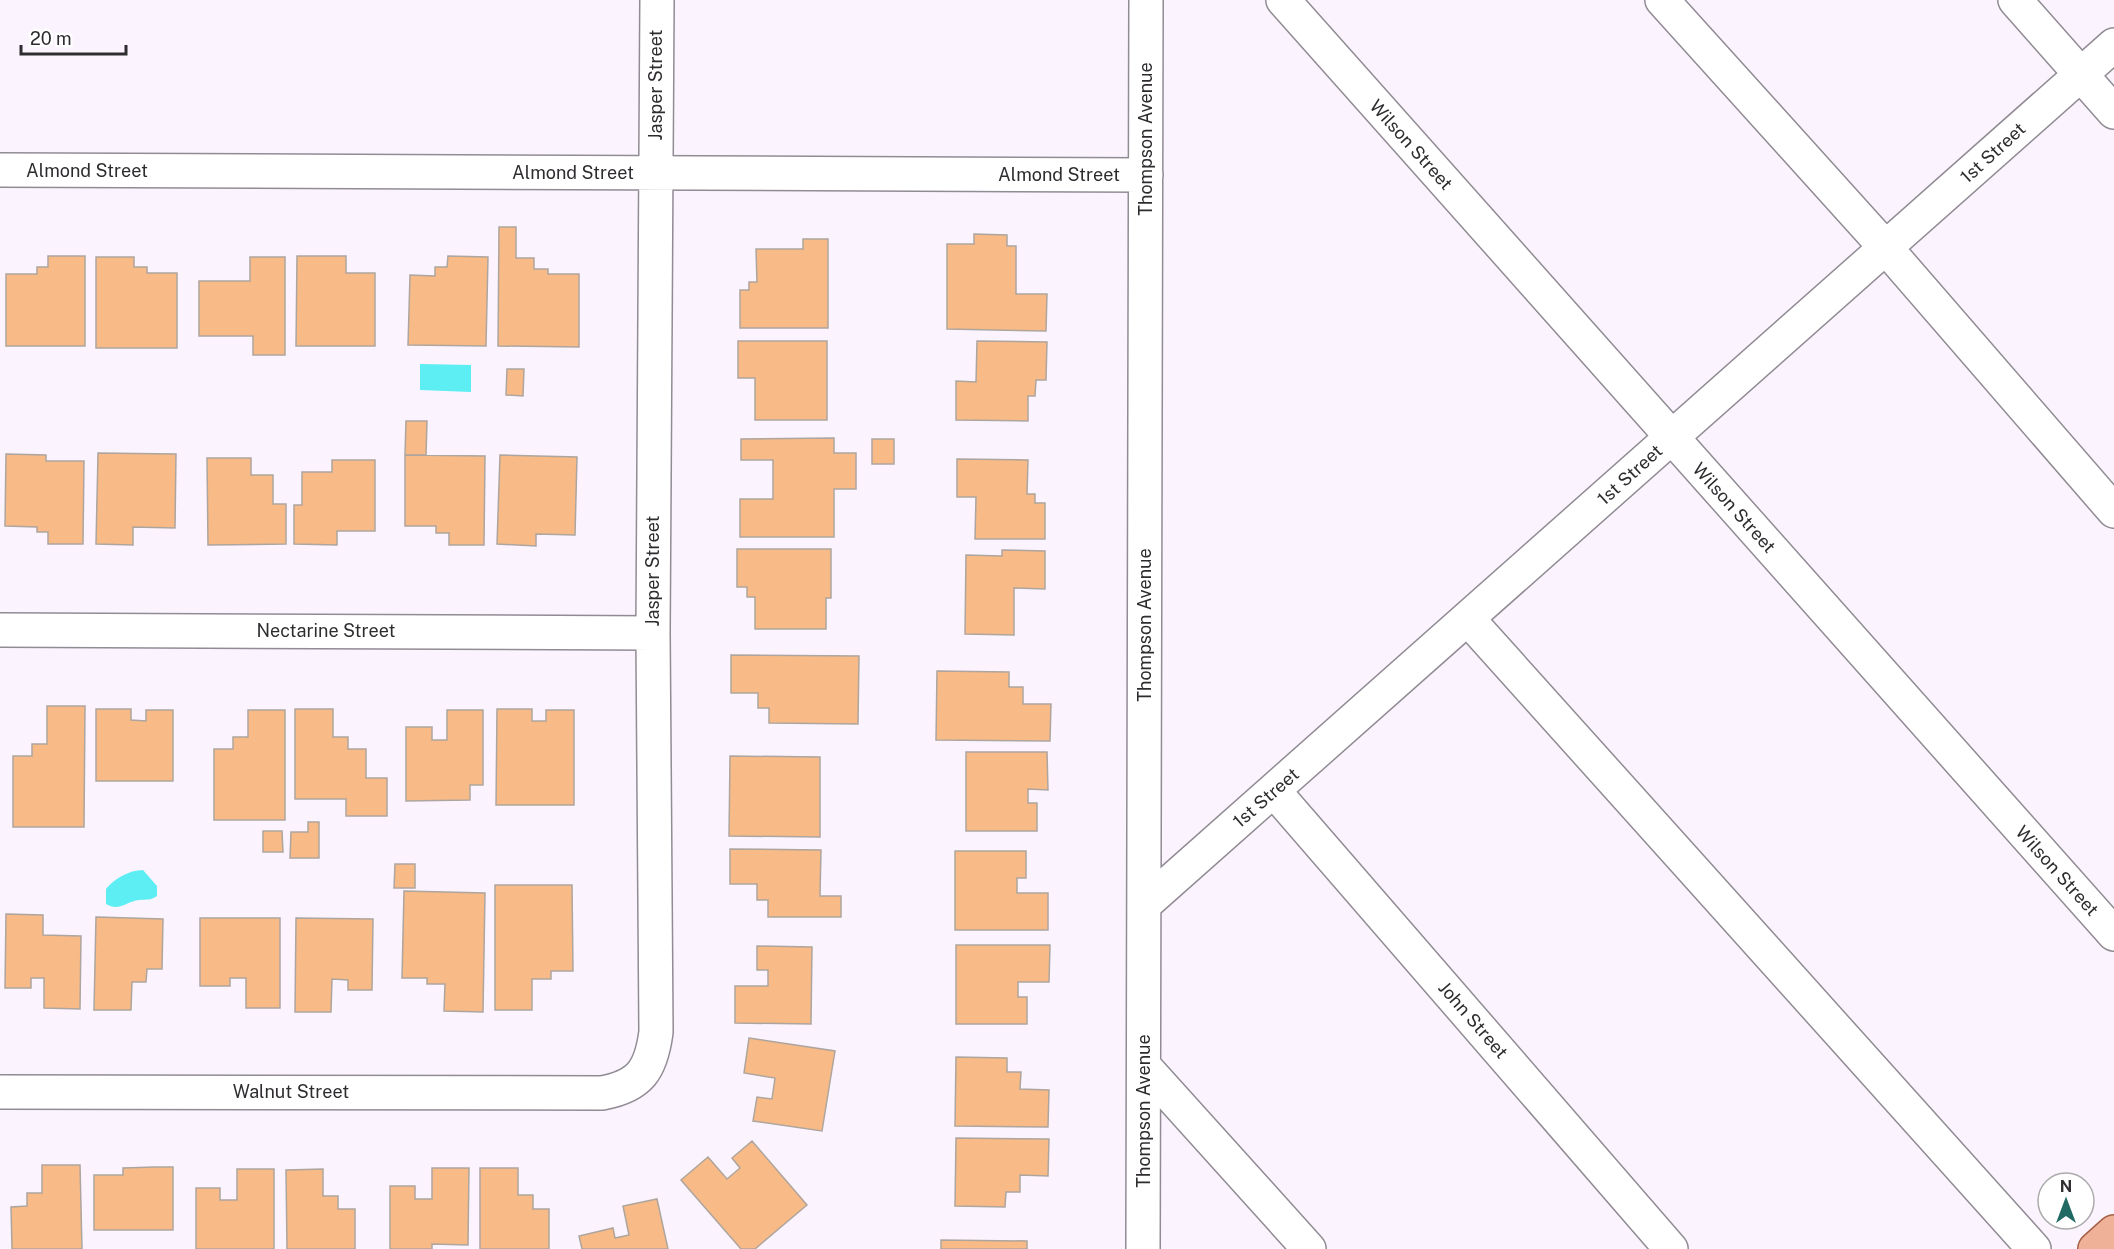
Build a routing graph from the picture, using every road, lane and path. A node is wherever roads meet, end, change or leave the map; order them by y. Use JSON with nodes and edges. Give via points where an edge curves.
{"nodes":[{"id":1,"x":657,"y":0,"type":"edge"},
{"id":2,"x":1146,"y":0,"type":"edge"},
{"id":3,"x":1283,"y":0,"type":"edge"},
{"id":4,"x":1662,"y":0,"type":"edge"},
{"id":5,"x":2015,"y":0,"type":"edge"},
{"id":6,"x":2114,"y":45,"type":"edge"},
{"id":7,"x":2081,"y":75,"type":"junction"},
{"id":8,"x":2114,"y":112,"type":"edge"},
{"id":9,"x":0,"y":170,"type":"edge"},
{"id":10,"x":656,"y":173,"type":"junction"},
{"id":11,"x":1146,"y":175,"type":"junction"},
{"id":12,"x":1886,"y":248,"type":"junction"},
{"id":13,"x":1671,"y":438,"type":"junction"},
{"id":14,"x":2114,"y":511,"type":"edge"},
{"id":15,"x":1468,"y":619,"type":"junction"},
{"id":16,"x":0,"y":630,"type":"edge"},
{"id":17,"x":653,"y":633,"type":"junction"},
{"id":18,"x":1274,"y":791,"type":"junction"},
{"id":19,"x":1144,"y":905,"type":"junction"},
{"id":20,"x":2114,"y":934,"type":"edge"},
{"id":21,"x":1144,"y":1066,"type":"junction"},
{"id":22,"x":0,"y":1092,"type":"edge"},
{"id":23,"x":582,"y":1093,"type":"joint"},
{"id":24,"x":2114,"y":1232,"type":"edge"},
{"id":25,"x":1143,"y":1249,"type":"edge"},
{"id":26,"x":1309,"y":1249,"type":"edge"},
{"id":27,"x":1671,"y":1249,"type":"edge"},
{"id":28,"x":2034,"y":1249,"type":"edge"},
{"id":29,"x":2095,"y":1249,"type":"edge"}],
"edges":[{"from":1,"to":10,"type":"street","name":"Jasper Street"},
{"from":2,"to":11,"type":"street","name":"Thompson Avenue"},
{"from":3,"to":13,"type":"street","name":"Wilson Street"},
{"from":4,"to":12,"type":"street"},
{"from":5,"to":7,"type":"street"},
{"from":6,"to":7,"type":"street","name":"1st Street"},
{"from":7,"to":8,"type":"street"},
{"from":7,"to":12,"type":"street","name":"1st Street"},
{"from":9,"to":10,"type":"street","name":"Almond Street"},
{"from":10,"to":11,"type":"street","name":"Almond Street"},
{"from":10,"to":17,"type":"street","name":"Jasper Street"},
{"from":11,"to":19,"type":"street","name":"Thompson Avenue"},
{"from":12,"to":13,"type":"street","name":"1st Street"},
{"from":12,"to":14,"type":"street"},
{"from":13,"to":15,"type":"street","name":"1st Street"},
{"from":13,"to":20,"type":"street","name":"Wilson Street"},
{"from":15,"to":18,"type":"street","name":"1st Street"},
{"from":15,"to":28,"type":"street"},
{"from":16,"to":17,"type":"street","name":"Nectarine Street"},
{"from":17,"to":23,"type":"street","name":"Jasper Street","via":[[654,1050],[638,1079],[621,1089]]},
{"from":18,"to":19,"type":"street","name":"1st Street"},
{"from":18,"to":27,"type":"street","name":"John Street"},
{"from":19,"to":21,"type":"street","name":"Thompson Avenue"},
{"from":21,"to":25,"type":"street","name":"Thompson Avenue"},
{"from":21,"to":26,"type":"street"},
{"from":22,"to":23,"type":"street","name":"Walnut Street"},
{"from":24,"to":29,"type":"main road"}]}
